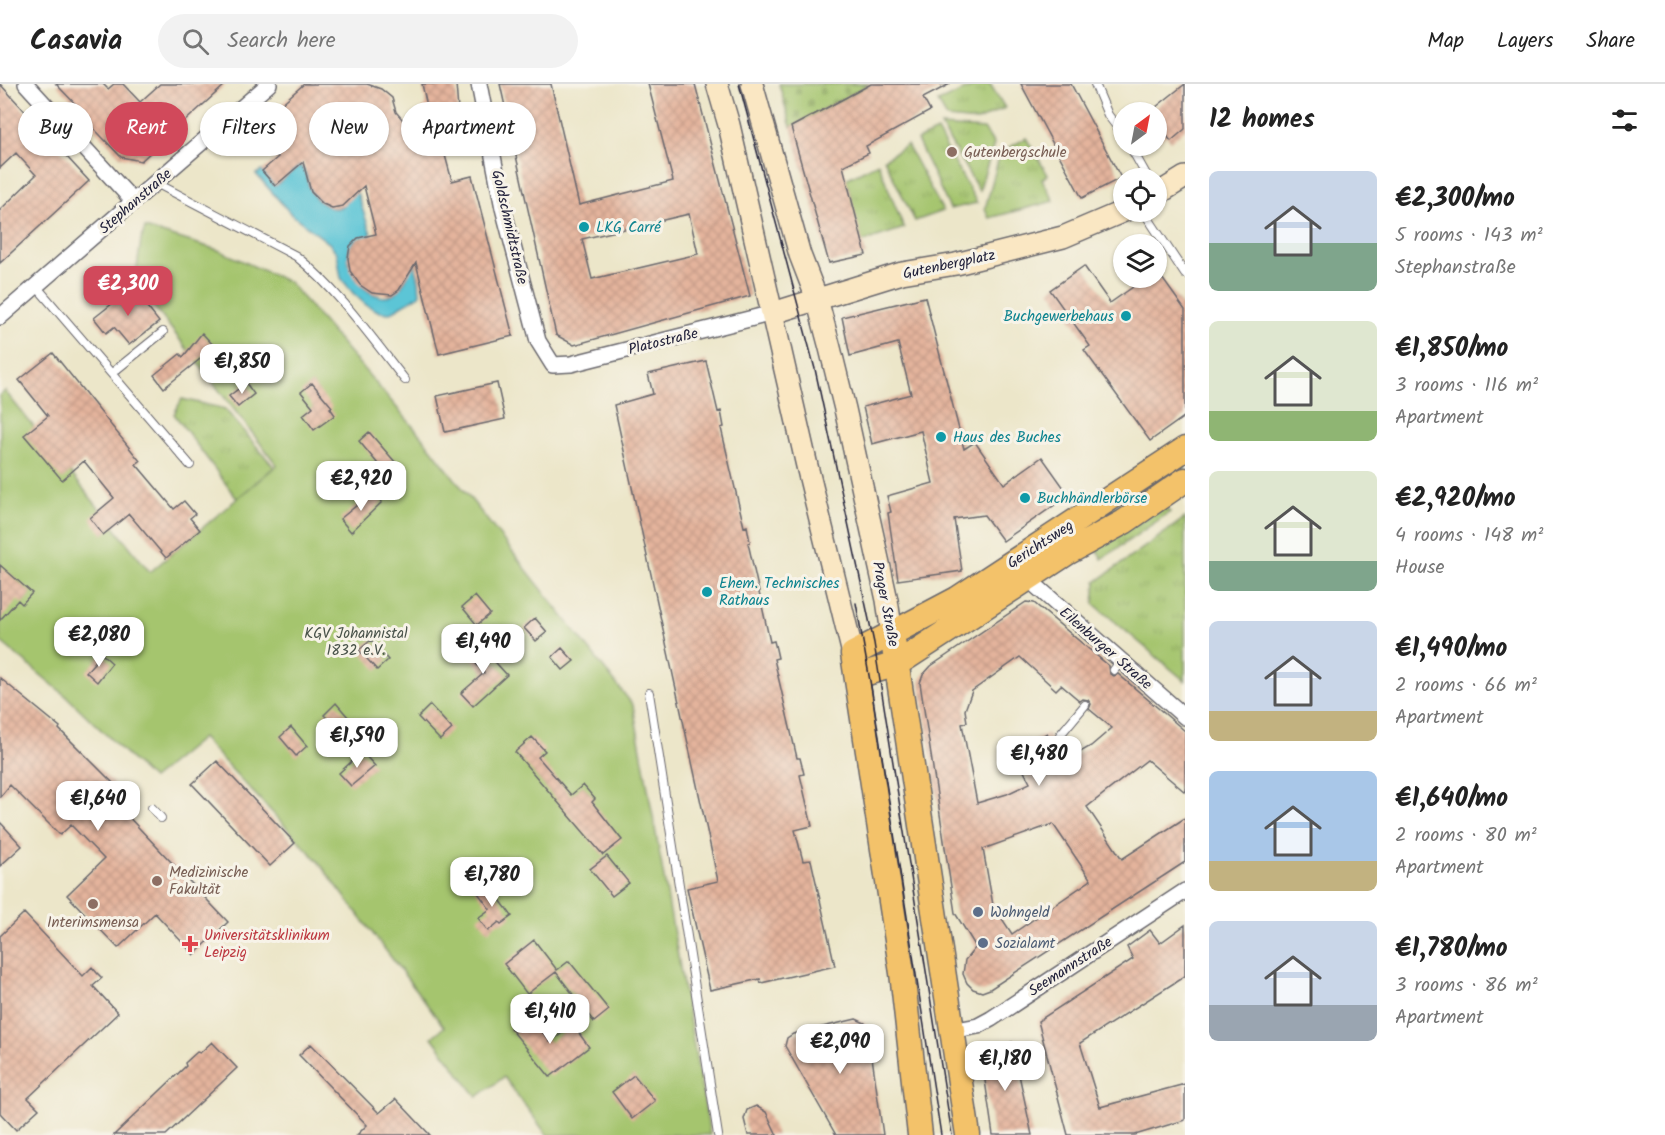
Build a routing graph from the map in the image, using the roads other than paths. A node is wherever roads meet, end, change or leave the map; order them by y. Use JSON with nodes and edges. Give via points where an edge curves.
{"nodes":[{"id":1,"x":26,"y":84,"type":"edge"},
{"id":2,"x":269,"y":84,"type":"edge"},
{"id":3,"x":479,"y":84,"type":"edge"},
{"id":4,"x":717,"y":84,"type":"edge"},
{"id":5,"x":752,"y":84,"type":"edge"},
{"id":6,"x":1095,"y":84,"type":"edge"},
{"id":7,"x":1113,"y":122,"type":"edge"},
{"id":8,"x":1185,"y":177,"type":"edge"},
{"id":9,"x":156,"y":183,"type":"junction"},
{"id":10,"x":1167,"y":188,"type":"edge"},
{"id":11,"x":133,"y":201,"type":"junction"},
{"id":12,"x":1113,"y":216,"type":"edge"},
{"id":13,"x":1151,"y":222,"type":"edge"},
{"id":14,"x":1185,"y":274,"type":"edge"},
{"id":15,"x":36,"y":286,"type":"junction"},
{"id":16,"x":817,"y":299,"type":"junction"},
{"id":17,"x":773,"y":313,"type":"junction"},
{"id":18,"x":0,"y":317,"type":"edge"},
{"id":19,"x":163,"y":332,"type":"dead end"},
{"id":20,"x":553,"y":365,"type":"joint"},
{"id":21,"x":112,"y":373,"type":"junction"},
{"id":22,"x":405,"y":380,"type":"dead end"},
{"id":23,"x":1185,"y":449,"type":"edge"},
{"id":24,"x":190,"y":465,"type":"dead end"},
{"id":25,"x":1185,"y":480,"type":"edge"},
{"id":26,"x":1022,"y":569,"type":"junction"},
{"id":27,"x":892,"y":634,"type":"junction"},
{"id":28,"x":897,"y":664,"type":"junction"},
{"id":29,"x":855,"y":665,"type":"junction"},
{"id":30,"x":649,"y":693,"type":"dead end"},
{"id":31,"x":1085,"y":705,"type":"dead end"},
{"id":32,"x":1185,"y":717,"type":"edge"},
{"id":33,"x":1060,"y":735,"type":"dead end"},
{"id":34,"x":152,"y":808,"type":"dead end"},
{"id":35,"x":161,"y":818,"type":"dead end"},
{"id":36,"x":1185,"y":891,"type":"edge"},
{"id":37,"x":951,"y":1031,"type":"junction"},
{"id":38,"x":718,"y":1135,"type":"edge"},
{"id":39,"x":920,"y":1135,"type":"edge"},
{"id":40,"x":968,"y":1135,"type":"edge"}],
"edges":[{"from":1,"to":11,"type":"street"},
{"from":2,"to":9,"type":"street","name":"Stephanstraße"},
{"from":3,"to":20,"type":"street","name":"Goldschmidtstraße","via":[[503,208],[535,330]]},
{"from":4,"to":17,"type":"main road"},
{"from":5,"to":16,"type":"main road","name":"Prager Straße","via":[[800,255]]},
{"from":6,"to":7,"type":"lane"},
{"from":8,"to":10,"type":"main road"},
{"from":9,"to":11,"type":"street","name":"Stephanstraße"},
{"from":9,"to":22,"type":"lane","via":[[296,256],[363,326]]},
{"from":11,"to":15,"type":"street","name":"Stephanstraße"},
{"from":12,"to":16,"type":"main road","name":"Gutenbergplatz","via":[[1063,237],[956,264],[902,273]]},
{"from":13,"to":14,"type":"lane"},
{"from":15,"to":18,"type":"street","name":"Stephanstraße"},
{"from":15,"to":21,"type":"lane"},
{"from":16,"to":17,"type":"main road","name":"Gutenbergplatz"},
{"from":16,"to":27,"type":"main road","name":"Prager Straße","via":[[845,409]]},
{"from":17,"to":20,"type":"street","name":"Platostraße","via":[[571,364]]},
{"from":17,"to":29,"type":"main road"},
{"from":19,"to":21,"type":"lane"},
{"from":21,"to":24,"type":"lane"},
{"from":23,"to":26,"type":"main road","name":"Gerichtsweg"},
{"from":25,"to":26,"type":"main road","name":"Gerichtsweg","via":[[1124,522],[1067,553]]},
{"from":26,"to":27,"type":"main road","name":"Gerichtsweg"},
{"from":26,"to":28,"type":"main road","name":"Gerichtsweg"},
{"from":26,"to":32,"type":"street","name":"Eilenburger Straße","via":[[1117,666]]},
{"from":27,"to":28,"type":"main road","name":"Prager Straße"},
{"from":27,"to":29,"type":"main road","name":"Gerichtsweg"},
{"from":28,"to":29,"type":"main road","name":"Gerichtsweg"},
{"from":28,"to":37,"type":"main road","name":"Prager Straße"},
{"from":29,"to":39,"type":"main road","via":[[902,973]]},
{"from":30,"to":38,"type":"lane"},
{"from":31,"to":33,"type":"lane"},
{"from":34,"to":35,"type":"lane"},
{"from":36,"to":37,"type":"street","name":"Seemannstraße","via":[[992,1019]]},
{"from":37,"to":40,"type":"main road","name":"Prager Straße"}]}
